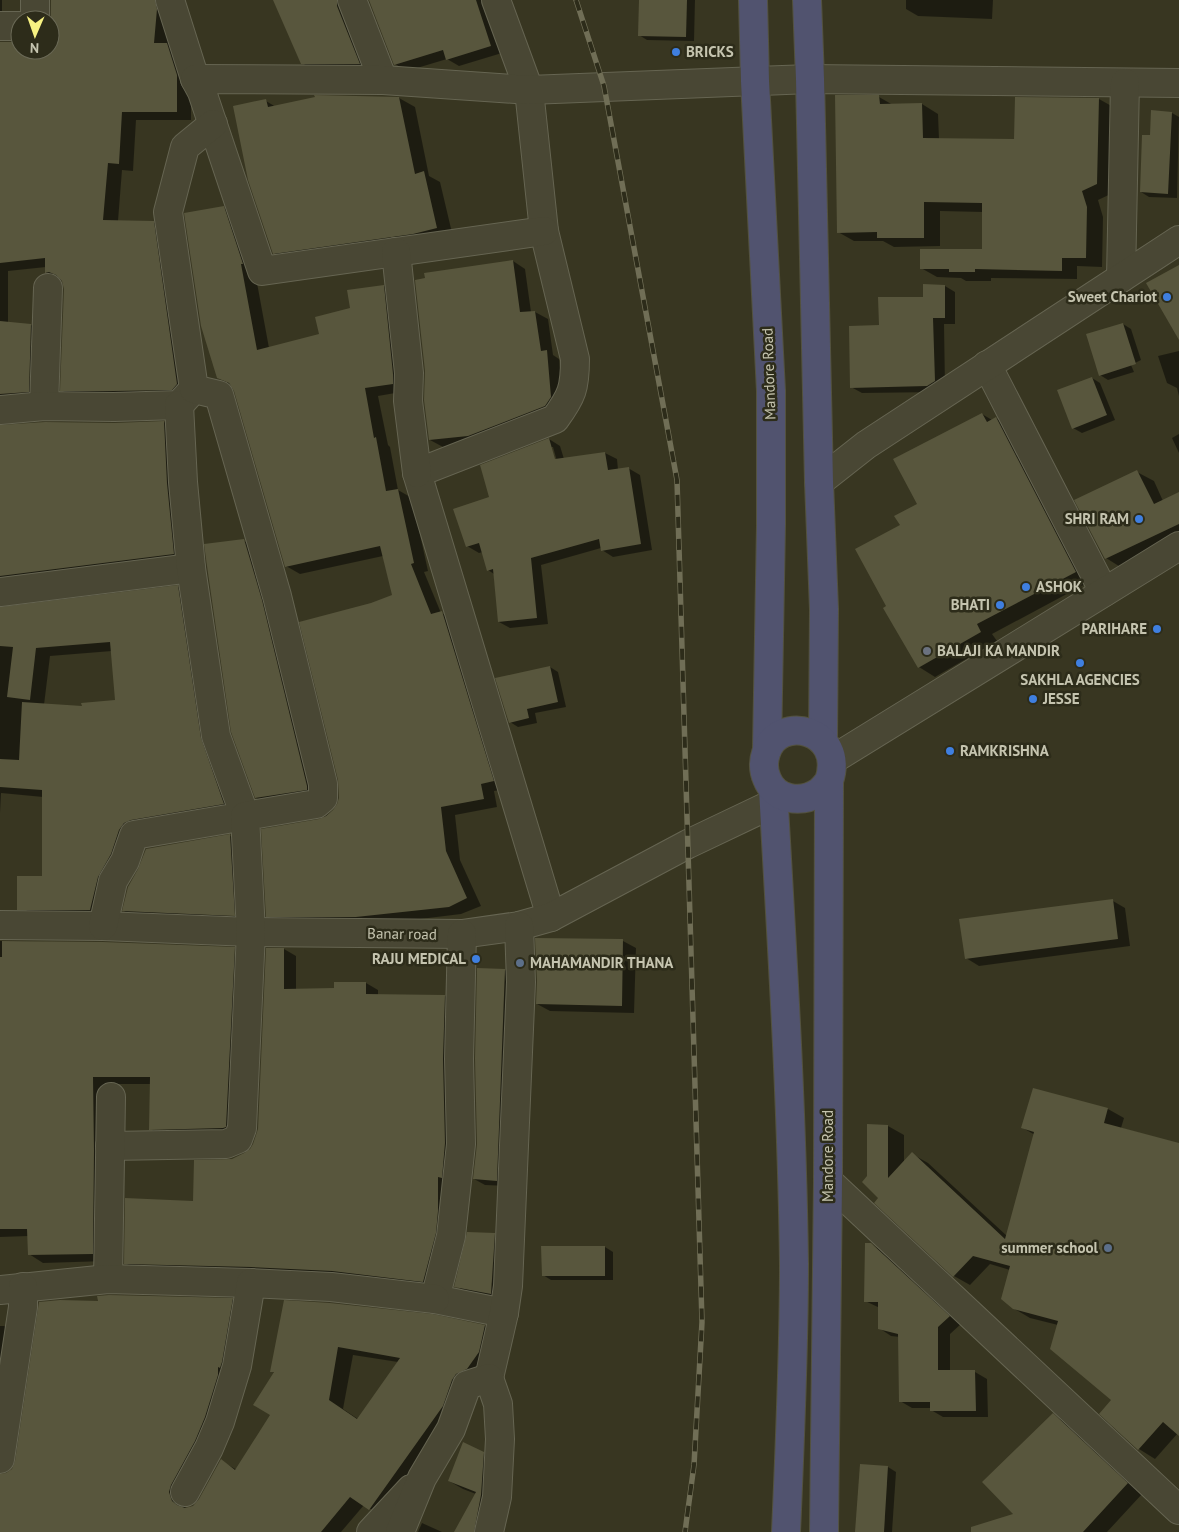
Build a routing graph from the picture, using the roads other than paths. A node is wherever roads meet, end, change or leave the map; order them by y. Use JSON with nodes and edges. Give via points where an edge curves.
{"nodes":[{"id":1,"x":170,"y":0,"type":"edge"},
{"id":2,"x":352,"y":0,"type":"edge"},
{"id":3,"x":496,"y":0,"type":"edge"},
{"id":4,"x":753,"y":0,"type":"edge"},
{"id":5,"x":807,"y":0,"type":"edge"},
{"id":6,"x":195,"y":79,"type":"junction"},
{"id":7,"x":810,"y":79,"type":"junction"},
{"id":8,"x":383,"y":80,"type":"junction"},
{"id":9,"x":755,"y":81,"type":"junction"},
{"id":10,"x":1179,"y":82,"type":"edge"},
{"id":11,"x":1125,"y":83,"type":"junction"},
{"id":12,"x":529,"y":90,"type":"junction"},
{"id":13,"x":213,"y":124,"type":"junction"},
{"id":14,"x":544,"y":232,"type":"junction"},
{"id":15,"x":1179,"y":240,"type":"edge"},
{"id":16,"x":396,"y":252,"type":"junction"},
{"id":17,"x":1122,"y":278,"type":"junction"},
{"id":18,"x":48,"y":288,"type":"dead end"},
{"id":19,"x":987,"y":365,"type":"junction"},
{"id":20,"x":186,"y":397,"type":"junction"},
{"id":21,"x":44,"y":406,"type":"junction"},
{"id":22,"x":0,"y":410,"type":"edge"},
{"id":23,"x":417,"y":473,"type":"junction"},
{"id":24,"x":819,"y":482,"type":"junction"},
{"id":25,"x":1179,"y":546,"type":"edge"},
{"id":26,"x":191,"y":568,"type":"junction"},
{"id":27,"x":0,"y":592,"type":"edge"},
{"id":28,"x":1104,"y":592,"type":"junction"},
{"id":29,"x":767,"y":749,"type":"junction"},
{"id":30,"x":828,"y":760,"type":"junction"},
{"id":31,"x":774,"y":796,"type":"junction"},
{"id":32,"x":245,"y":816,"type":"junction"},
{"id":33,"x":551,"y":917,"type":"junction"},
{"id":34,"x":0,"y":925,"type":"edge"},
{"id":35,"x":103,"y":926,"type":"junction"},
{"id":36,"x":519,"y":926,"type":"junction"},
{"id":37,"x":251,"y":932,"type":"junction"},
{"id":38,"x":462,"y":934,"type":"junction"},
{"id":39,"x":111,"y":1097,"type":"dead end"},
{"id":40,"x":110,"y":1146,"type":"junction"},
{"id":41,"x":828,"y":1181,"type":"junction"},
{"id":42,"x":108,"y":1279,"type":"junction"},
{"id":43,"x":251,"y":1283,"type":"junction"},
{"id":44,"x":12,"y":1288,"type":"edge"},
{"id":45,"x":435,"y":1300,"type":"junction"},
{"id":46,"x":504,"y":1313,"type":"junction"},
{"id":47,"x":489,"y":1378,"type":"junction"},
{"id":48,"x":0,"y":1459,"type":"edge"},
{"id":49,"x":422,"y":1478,"type":"junction"},
{"id":50,"x":185,"y":1492,"type":"dead end"},
{"id":51,"x":1179,"y":1510,"type":"edge"},
{"id":52,"x":371,"y":1532,"type":"edge"},
{"id":53,"x":400,"y":1532,"type":"edge"},
{"id":54,"x":489,"y":1532,"type":"edge"},
{"id":55,"x":786,"y":1532,"type":"edge"},
{"id":56,"x":824,"y":1532,"type":"edge"}],
"edges":[{"from":1,"to":6,"type":"street"},
{"from":2,"to":8,"type":"street"},
{"from":3,"to":12,"type":"street"},
{"from":4,"to":9,"type":"highway","name":"Mandore Road"},
{"from":5,"to":7,"type":"highway","name":"Mandore Road"},
{"from":6,"to":8,"type":"street"},
{"from":6,"to":13,"type":"street"},
{"from":7,"to":9,"type":"street"},
{"from":7,"to":11,"type":"street"},
{"from":7,"to":24,"type":"highway","name":"Mandore Road"},
{"from":8,"to":12,"type":"street"},
{"from":9,"to":12,"type":"street"},
{"from":9,"to":29,"type":"highway","name":"Mandore Road","via":[[771,391]]},
{"from":10,"to":11,"type":"street"},
{"from":11,"to":17,"type":"street"},
{"from":12,"to":14,"type":"street"},
{"from":13,"to":16,"type":"street","via":[[262,271]]},
{"from":13,"to":20,"type":"street","via":[[185,147],[168,212]]},
{"from":14,"to":16,"type":"street"},
{"from":14,"to":23,"type":"street","via":[[575,359],[575,380],[568,402],[556,419]]},
{"from":15,"to":17,"type":"street"},
{"from":16,"to":23,"type":"street"},
{"from":17,"to":19,"type":"street"},
{"from":18,"to":21,"type":"street"},
{"from":19,"to":24,"type":"street","via":[[866,445]]},
{"from":19,"to":28,"type":"street"},
{"from":20,"to":21,"type":"street","via":[[114,407]]},
{"from":20,"to":26,"type":"street","via":[[183,482]]},
{"from":20,"to":32,"type":"street","via":[[219,395],[277,596],[323,784],[323,798],[316,804]]},
{"from":21,"to":22,"type":"street"},
{"from":23,"to":33,"type":"street"},
{"from":24,"to":30,"type":"highway","name":"Mandore Road"},
{"from":25,"to":28,"type":"street"},
{"from":26,"to":27,"type":"street"},
{"from":26,"to":32,"type":"street","via":[[216,736]]},
{"from":28,"to":30,"type":"street"},
{"from":29,"to":30,"type":"highway","via":[[787,732],[800,730],[812,733]]},
{"from":29,"to":31,"type":"highway","name":"Mandore Road","via":[[764,770]]},
{"from":30,"to":31,"type":"highway","via":[[821,791],[797,799]]},
{"from":30,"to":41,"type":"highway","name":"Mandore Road"},
{"from":31,"to":33,"type":"street","name":"Banar road"},
{"from":31,"to":55,"type":"highway","name":"Mandore Road","via":[[789,1070],[794,1265]]},
{"from":32,"to":35,"type":"street","via":[[134,835],[125,861],[113,880]]},
{"from":32,"to":37,"type":"street"},
{"from":33,"to":36,"type":"street","name":"Banar road"},
{"from":34,"to":35,"type":"street","name":"Banar road"},
{"from":35,"to":37,"type":"street","name":"Banar road"},
{"from":36,"to":38,"type":"street","name":"Banar road"},
{"from":36,"to":46,"type":"street","via":[[521,982],[508,1286]]},
{"from":37,"to":38,"type":"street","name":"Banar road"},
{"from":37,"to":40,"type":"street","via":[[242,1128],[238,1139],[226,1144]]},
{"from":38,"to":45,"type":"street","via":[[460,1144],[451,1236]]},
{"from":39,"to":40,"type":"street"},
{"from":40,"to":42,"type":"street"},
{"from":41,"to":51,"type":"street"},
{"from":41,"to":56,"type":"highway","name":"Mandore Road"},
{"from":42,"to":43,"type":"street"},
{"from":42,"to":44,"type":"street"},
{"from":43,"to":45,"type":"street","via":[[331,1287]]},
{"from":43,"to":50,"type":"street","via":[[237,1366],[220,1422]]},
{"from":44,"to":48,"type":"street","via":[[23,1307]]},
{"from":45,"to":46,"type":"street"},
{"from":46,"to":47,"type":"street"},
{"from":47,"to":49,"type":"street","via":[[467,1385],[451,1429]]},
{"from":47,"to":54,"type":"street","via":[[498,1404],[500,1439],[497,1497]]},
{"from":49,"to":52,"type":"street"},
{"from":49,"to":53,"type":"street"}]}
